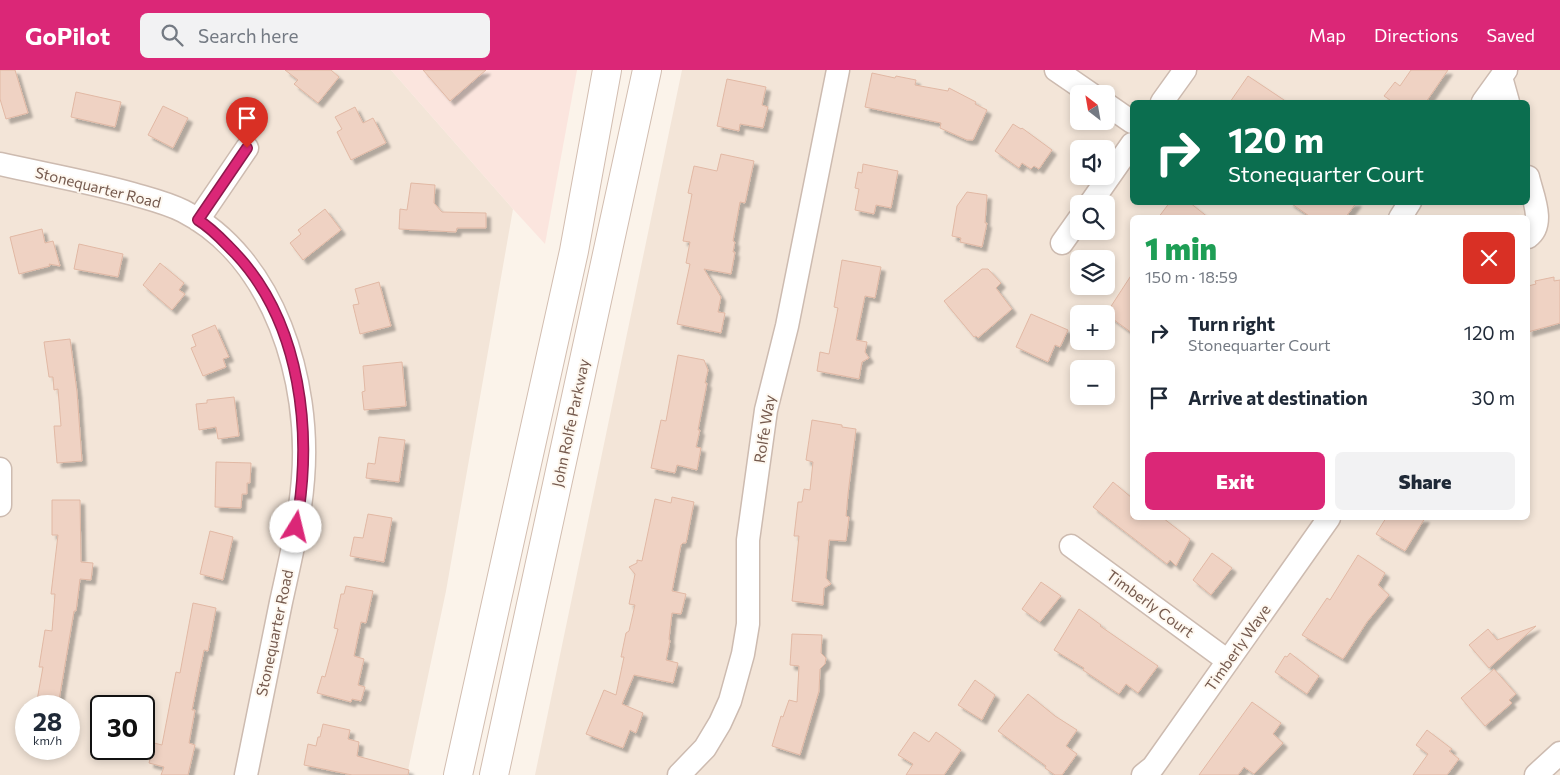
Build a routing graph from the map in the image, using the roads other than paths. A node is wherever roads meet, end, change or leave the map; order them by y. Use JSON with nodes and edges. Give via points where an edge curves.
{"nodes":[{"id":1,"x":607,"y":70,"type":"edge"},
{"id":2,"x":647,"y":70,"type":"edge"},
{"id":3,"x":838,"y":70,"type":"edge"},
{"id":4,"x":1056,"y":70,"type":"edge"},
{"id":5,"x":1185,"y":70,"type":"edge"},
{"id":6,"x":1504,"y":73,"type":"edge"},
{"id":7,"x":1078,"y":85,"type":"edge"},
{"id":8,"x":1163,"y":100,"type":"edge"},
{"id":9,"x":1484,"y":100,"type":"edge"},
{"id":10,"x":1508,"y":100,"type":"edge"},
{"id":11,"x":1115,"y":110,"type":"edge"},
{"id":12,"x":1130,"y":121,"type":"edge"},
{"id":13,"x":1130,"y":147,"type":"edge"},
{"id":14,"x":247,"y":148,"type":"dead end"},
{"id":15,"x":0,"y":164,"type":"edge"},
{"id":16,"x":1530,"y":186,"type":"edge"},
{"id":17,"x":1096,"y":195,"type":"edge"},
{"id":18,"x":198,"y":220,"type":"junction"},
{"id":19,"x":1070,"y":232,"type":"edge"},
{"id":20,"x":1530,"y":236,"type":"edge"},
{"id":21,"x":1062,"y":243,"type":"dead end"},
{"id":22,"x":0,"y":469,"type":"edge"},
{"id":23,"x":0,"y":505,"type":"edge"},
{"id":24,"x":1329,"y":520,"type":"edge"},
{"id":25,"x":1071,"y":546,"type":"dead end"},
{"id":26,"x":1228,"y":661,"type":"junction"},
{"id":27,"x":1560,"y":753,"type":"edge"},
{"id":28,"x":246,"y":775,"type":"edge"},
{"id":29,"x":458,"y":775,"type":"edge"},
{"id":30,"x":494,"y":775,"type":"edge"},
{"id":31,"x":679,"y":775,"type":"edge"},
{"id":32,"x":1143,"y":775,"type":"edge"},
{"id":33,"x":1536,"y":775,"type":"edge"}],
"edges":[{"from":1,"to":29,"type":"main road","via":[[574,251]]},
{"from":2,"to":30,"type":"main road","name":"John Rolfe Parkway"},
{"from":3,"to":31,"type":"street","name":"Rolfe Way","via":[[787,326],[766,410],[748,540],[748,624],[743,654],[730,701],[720,723],[706,748]]},
{"from":4,"to":7,"type":"street"},
{"from":5,"to":8,"type":"street"},
{"from":6,"to":9,"type":"street"},
{"from":6,"to":10,"type":"street"},
{"from":11,"to":12,"type":"street"},
{"from":13,"to":17,"type":"street"},
{"from":14,"to":18,"type":"street"},
{"from":15,"to":18,"type":"street","name":"Stonequarter Road","via":[[112,188],[162,203]]},
{"from":16,"to":20,"type":"street","via":[[1536,211],[1536,226]]},
{"from":18,"to":28,"type":"street","name":"Stonequarter Road","via":[[217,234],[248,267],[273,307],[288,346],[303,429],[299,511]]},
{"from":19,"to":21,"type":"street"},
{"from":22,"to":23,"type":"street"},
{"from":24,"to":26,"type":"street","name":"Timberly Waye"},
{"from":25,"to":26,"type":"street","name":"Timberly Court"},
{"from":26,"to":32,"type":"street","name":"Timberly Waye","via":[[1153,767]]},
{"from":27,"to":33,"type":"street"}]}
